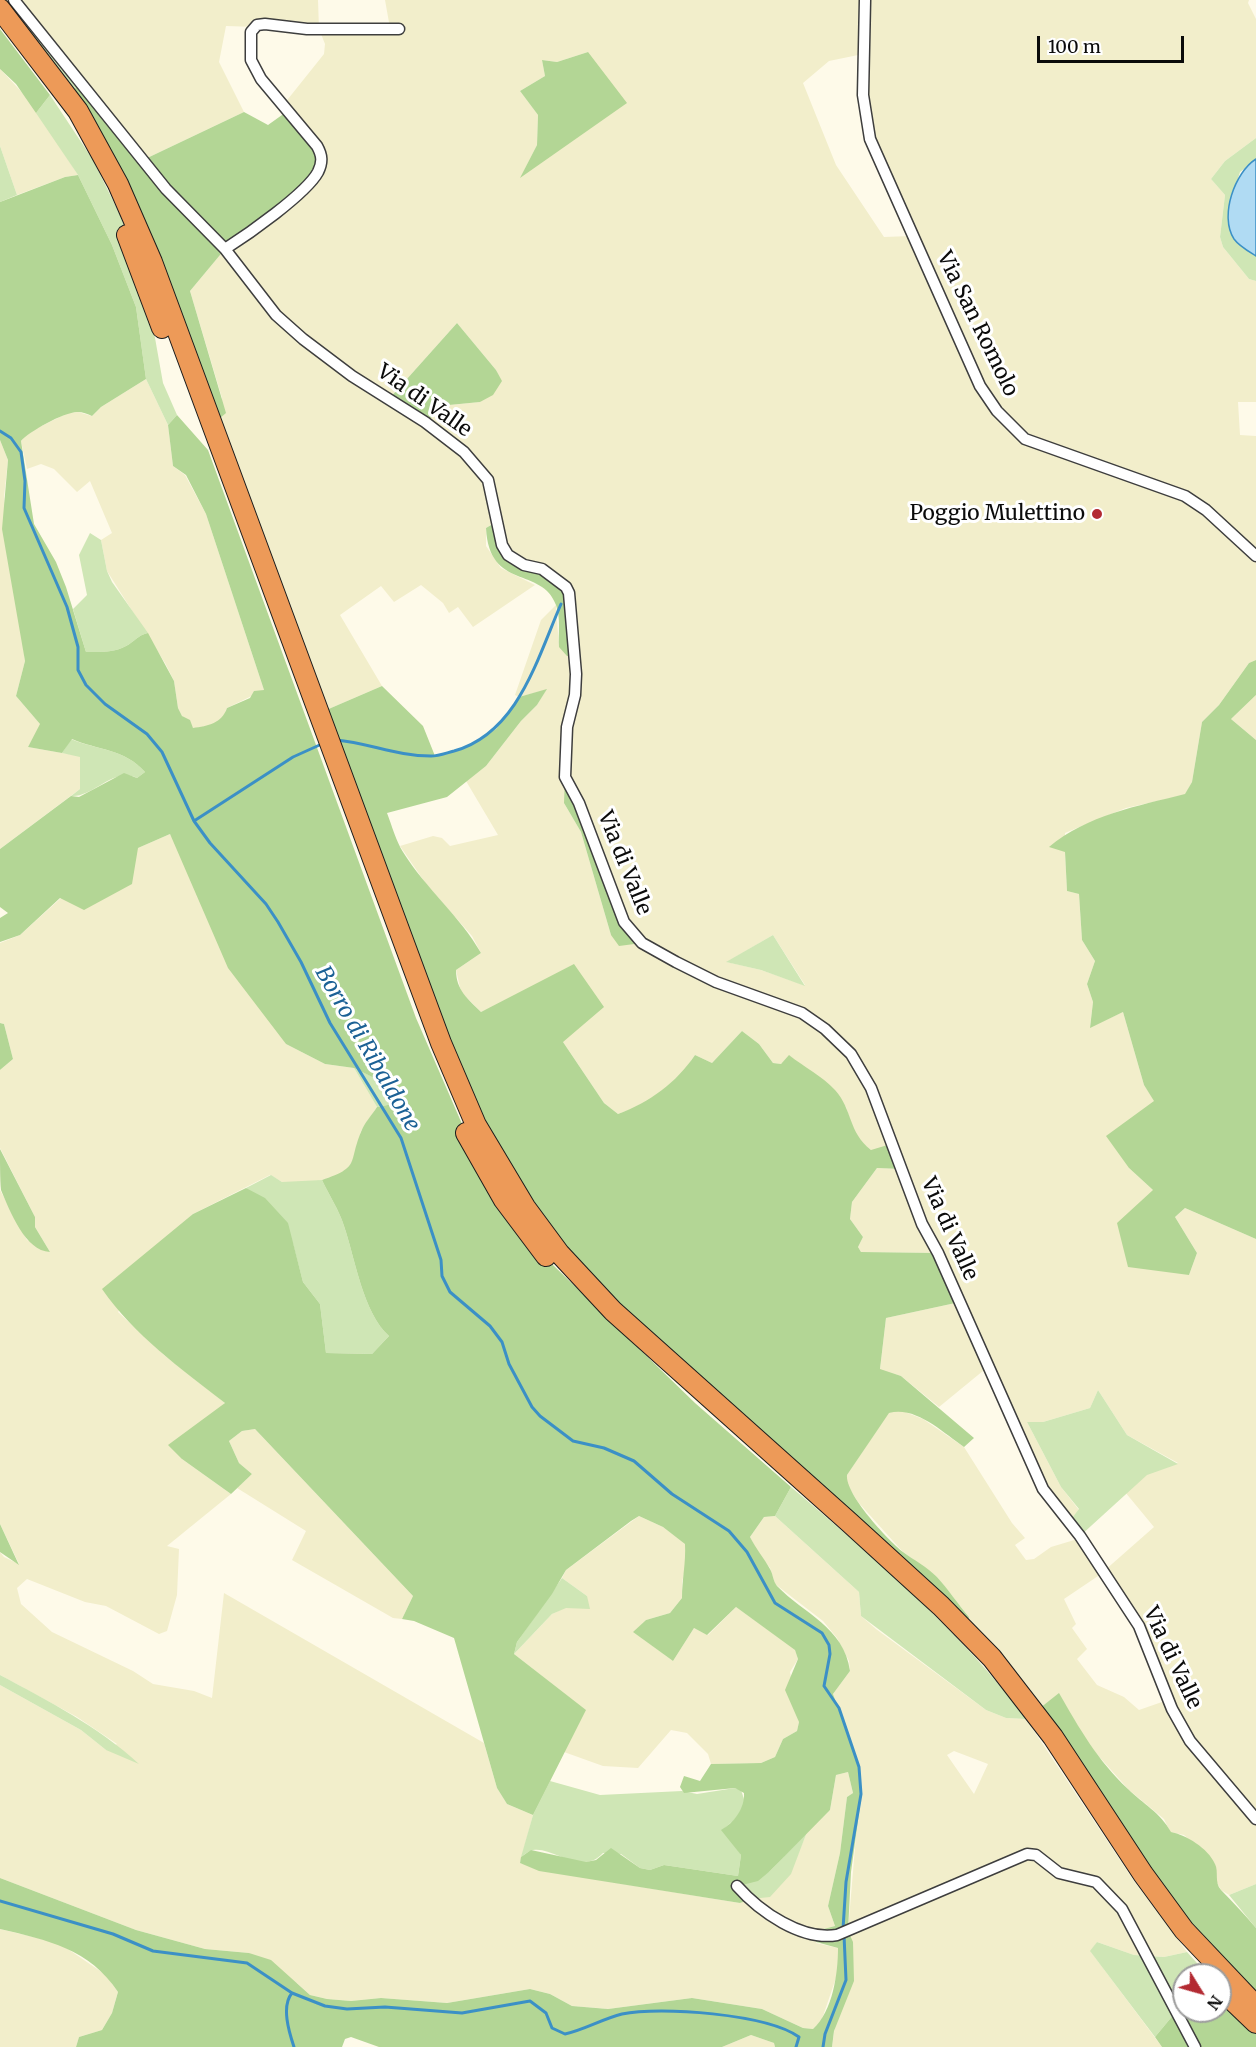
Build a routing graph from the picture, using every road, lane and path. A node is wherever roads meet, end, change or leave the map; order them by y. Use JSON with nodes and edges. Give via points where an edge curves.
{"nodes":[{"id":1,"x":14,"y":0,"type":"edge"},
{"id":2,"x":865,"y":0,"type":"edge"},
{"id":3,"x":0,"y":9,"type":"edge"},
{"id":4,"x":0,"y":29,"type":"edge"},
{"id":5,"x":399,"y":29,"type":"dead end"},
{"id":6,"x":225,"y":249,"type":"junction"},
{"id":7,"x":1256,"y":556,"type":"edge"},
{"id":8,"x":1256,"y":1819,"type":"edge"},
{"id":9,"x":737,"y":1886,"type":"dead end"},
{"id":10,"x":1198,"y":1963,"type":"edge"},
{"id":11,"x":1232,"y":2000,"type":"edge"},
{"id":12,"x":1256,"y":2006,"type":"edge"},
{"id":13,"x":1256,"y":2023,"type":"edge"},
{"id":14,"x":1195,"y":2047,"type":"edge"}],
"edges":[{"from":1,"to":6,"type":"street","name":"Via di Valle","via":[[166,189]]},
{"from":2,"to":7,"type":"street","name":"Via San Romolo","via":[[863,95],[874,153],[980,386],[997,411],[1025,439],[1185,496]]},
{"from":3,"to":12,"type":"highway","via":[[78,111],[118,184],[148,252],[415,978],[464,1098],[503,1172],[551,1242],[613,1311],[941,1606],[992,1658],[1053,1737],[1184,1930]]},
{"from":4,"to":10,"type":"highway","via":[[65,116],[93,160],[120,215],[417,1018],[456,1112],[504,1200],[553,1265],[604,1317],[695,1403],[841,1530],[985,1667],[1044,1745],[1154,1909]]},
{"from":5,"to":6,"type":"street","via":[[307,29],[265,24],[257,25],[251,32],[251,60],[261,79],[317,146],[322,154],[321,164],[309,184]]},
{"from":6,"to":8,"type":"street","name":"Via di Valle","via":[[276,315],[303,339],[464,452],[488,480],[502,545],[508,555],[524,565],[542,569],[566,587],[576,674],[567,727],[565,777],[579,803],[624,922],[642,943],[676,962],[716,982],[802,1013],[851,1054],[871,1088],[922,1224],[1043,1489],[1080,1536],[1139,1626],[1190,1741]]},
{"from":9,"to":14,"type":"street","via":[[794,1928],[821,1938],[844,1933],[1027,1854],[1036,1855],[1059,1874],[1096,1882],[1107,1891],[1127,1919]]},
{"from":11,"to":13,"type":"highway"}]}
